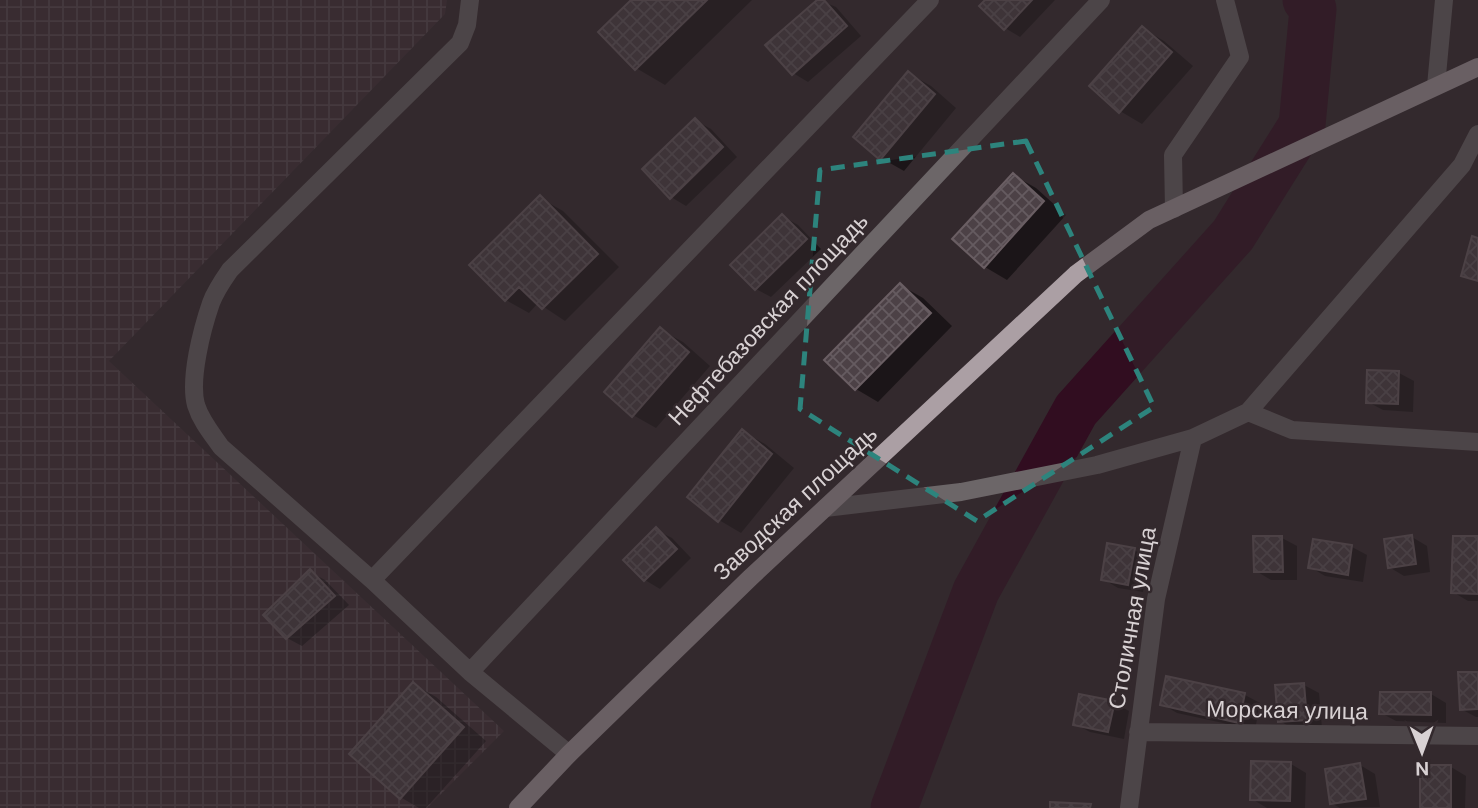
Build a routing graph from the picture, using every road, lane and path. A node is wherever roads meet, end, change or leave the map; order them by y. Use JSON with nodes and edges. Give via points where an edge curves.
{"nodes":[{"id":1,"x":470,"y":0,"type":"edge"},
{"id":2,"x":930,"y":0,"type":"edge"},
{"id":3,"x":1101,"y":0,"type":"edge"},
{"id":4,"x":1225,"y":0,"type":"edge"},
{"id":5,"x":1444,"y":0,"type":"edge"},
{"id":6,"x":1478,"y":66,"type":"edge"},
{"id":7,"x":1436,"y":86,"type":"junction"},
{"id":8,"x":1478,"y":134,"type":"edge"},
{"id":9,"x":1462,"y":165,"type":"junction"},
{"id":10,"x":1478,"y":175,"type":"edge"},
{"id":11,"x":1174,"y":209,"type":"junction"},
{"id":12,"x":1248,"y":412,"type":"junction"},
{"id":13,"x":1192,"y":438,"type":"junction"},
{"id":14,"x":1478,"y":442,"type":"edge"},
{"id":15,"x":825,"y":508,"type":"junction"},
{"id":16,"x":372,"y":580,"type":"junction"},
{"id":17,"x":470,"y":672,"type":"junction"},
{"id":18,"x":1138,"y":733,"type":"junction"},
{"id":19,"x":1478,"y":736,"type":"edge"},
{"id":20,"x":569,"y":754,"type":"junction"},
{"id":21,"x":518,"y":808,"type":"edge"},
{"id":22,"x":1129,"y":808,"type":"edge"}],
"edges":[{"from":1,"to":16,"type":"street","via":[[460,43],[230,270],[211,300],[201,339],[196,404],[221,447]]},
{"from":2,"to":16,"type":"street"},
{"from":3,"to":17,"type":"street","name":"Нефтебазовская площадь"},
{"from":4,"to":11,"type":"street","via":[[1240,57],[1173,155]]},
{"from":5,"to":7,"type":"street"},
{"from":6,"to":7,"type":"main road","name":"Заводская площадь"},
{"from":7,"to":11,"type":"main road","name":"Заводская площадь"},
{"from":8,"to":9,"type":"street"},
{"from":9,"to":10,"type":"street"},
{"from":9,"to":12,"type":"street"},
{"from":11,"to":15,"type":"main road","name":"Заводская площадь","via":[[1149,220],[1076,274]]},
{"from":12,"to":13,"type":"street"},
{"from":12,"to":14,"type":"street","via":[[1292,430]]},
{"from":13,"to":15,"type":"street","via":[[1097,465],[961,492]]},
{"from":13,"to":18,"type":"street","name":"Столичная улица","via":[[1156,599]]},
{"from":15,"to":20,"type":"main road","name":"Заводская площадь"},
{"from":16,"to":17,"type":"street"},
{"from":17,"to":20,"type":"street"},
{"from":18,"to":19,"type":"street","name":"Морская улица"},
{"from":18,"to":22,"type":"street","name":"Столичная улица"},
{"from":20,"to":21,"type":"main road","name":"Заводская площадь"}]}
